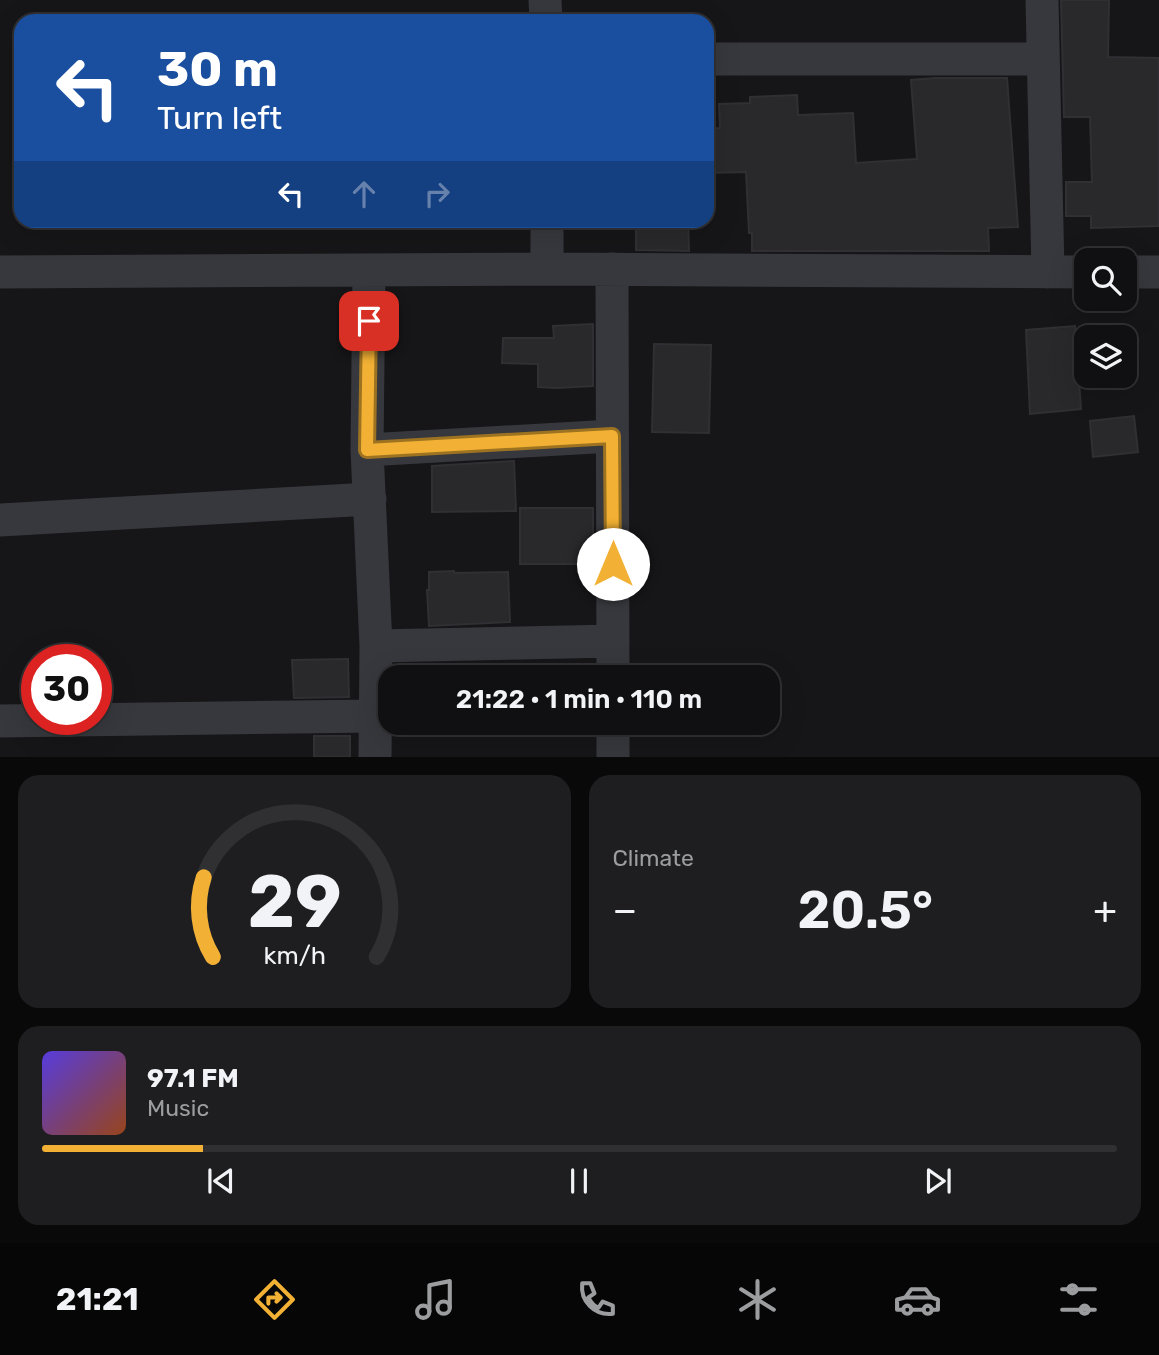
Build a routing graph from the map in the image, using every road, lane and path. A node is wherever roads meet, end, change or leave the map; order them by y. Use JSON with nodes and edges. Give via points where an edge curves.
{"nodes":[{"id":1,"x":1042,"y":0,"type":"edge"},
{"id":2,"x":714,"y":59,"type":"edge"},
{"id":3,"x":1043,"y":59,"type":"junction"},
{"id":4,"x":547,"y":228,"type":"edge"},
{"id":5,"x":547,"y":269,"type":"junction"},
{"id":6,"x":369,"y":270,"type":"junction"},
{"id":7,"x":612,"y":270,"type":"junction"},
{"id":8,"x":0,"y":272,"type":"edge"},
{"id":9,"x":1048,"y":272,"type":"junction"},
{"id":10,"x":1074,"y":272,"type":"edge"},
{"id":11,"x":1137,"y":272,"type":"edge"},
{"id":12,"x":1159,"y":272,"type":"edge"},
{"id":13,"x":612,"y":436,"type":"junction"},
{"id":14,"x":367,"y":450,"type":"junction"},
{"id":15,"x":370,"y":499,"type":"junction"},
{"id":16,"x":0,"y":520,"type":"edge"},
{"id":17,"x":613,"y":640,"type":"junction"},
{"id":18,"x":376,"y":646,"type":"junction"},
{"id":19,"x":613,"y":665,"type":"edge"},
{"id":20,"x":375,"y":716,"type":"junction"},
{"id":21,"x":0,"y":722,"type":"edge"},
{"id":22,"x":613,"y":735,"type":"edge"},
{"id":23,"x":375,"y":757,"type":"edge"},
{"id":24,"x":613,"y":757,"type":"edge"}],
"edges":[{"from":1,"to":3,"type":"street"},
{"from":2,"to":3,"type":"street"},
{"from":3,"to":9,"type":"street"},
{"from":4,"to":5,"type":"street"},
{"from":5,"to":6,"type":"street"},
{"from":5,"to":7,"type":"street"},
{"from":6,"to":8,"type":"street"},
{"from":6,"to":14,"type":"street"},
{"from":7,"to":9,"type":"street"},
{"from":7,"to":13,"type":"street"},
{"from":9,"to":10,"type":"street"},
{"from":11,"to":12,"type":"street"},
{"from":13,"to":14,"type":"street"},
{"from":13,"to":17,"type":"street"},
{"from":14,"to":15,"type":"street"},
{"from":15,"to":16,"type":"street"},
{"from":15,"to":18,"type":"street"},
{"from":17,"to":18,"type":"street"},
{"from":17,"to":19,"type":"street"},
{"from":18,"to":20,"type":"street"},
{"from":20,"to":21,"type":"street"},
{"from":20,"to":23,"type":"street"},
{"from":22,"to":24,"type":"street"}]}
